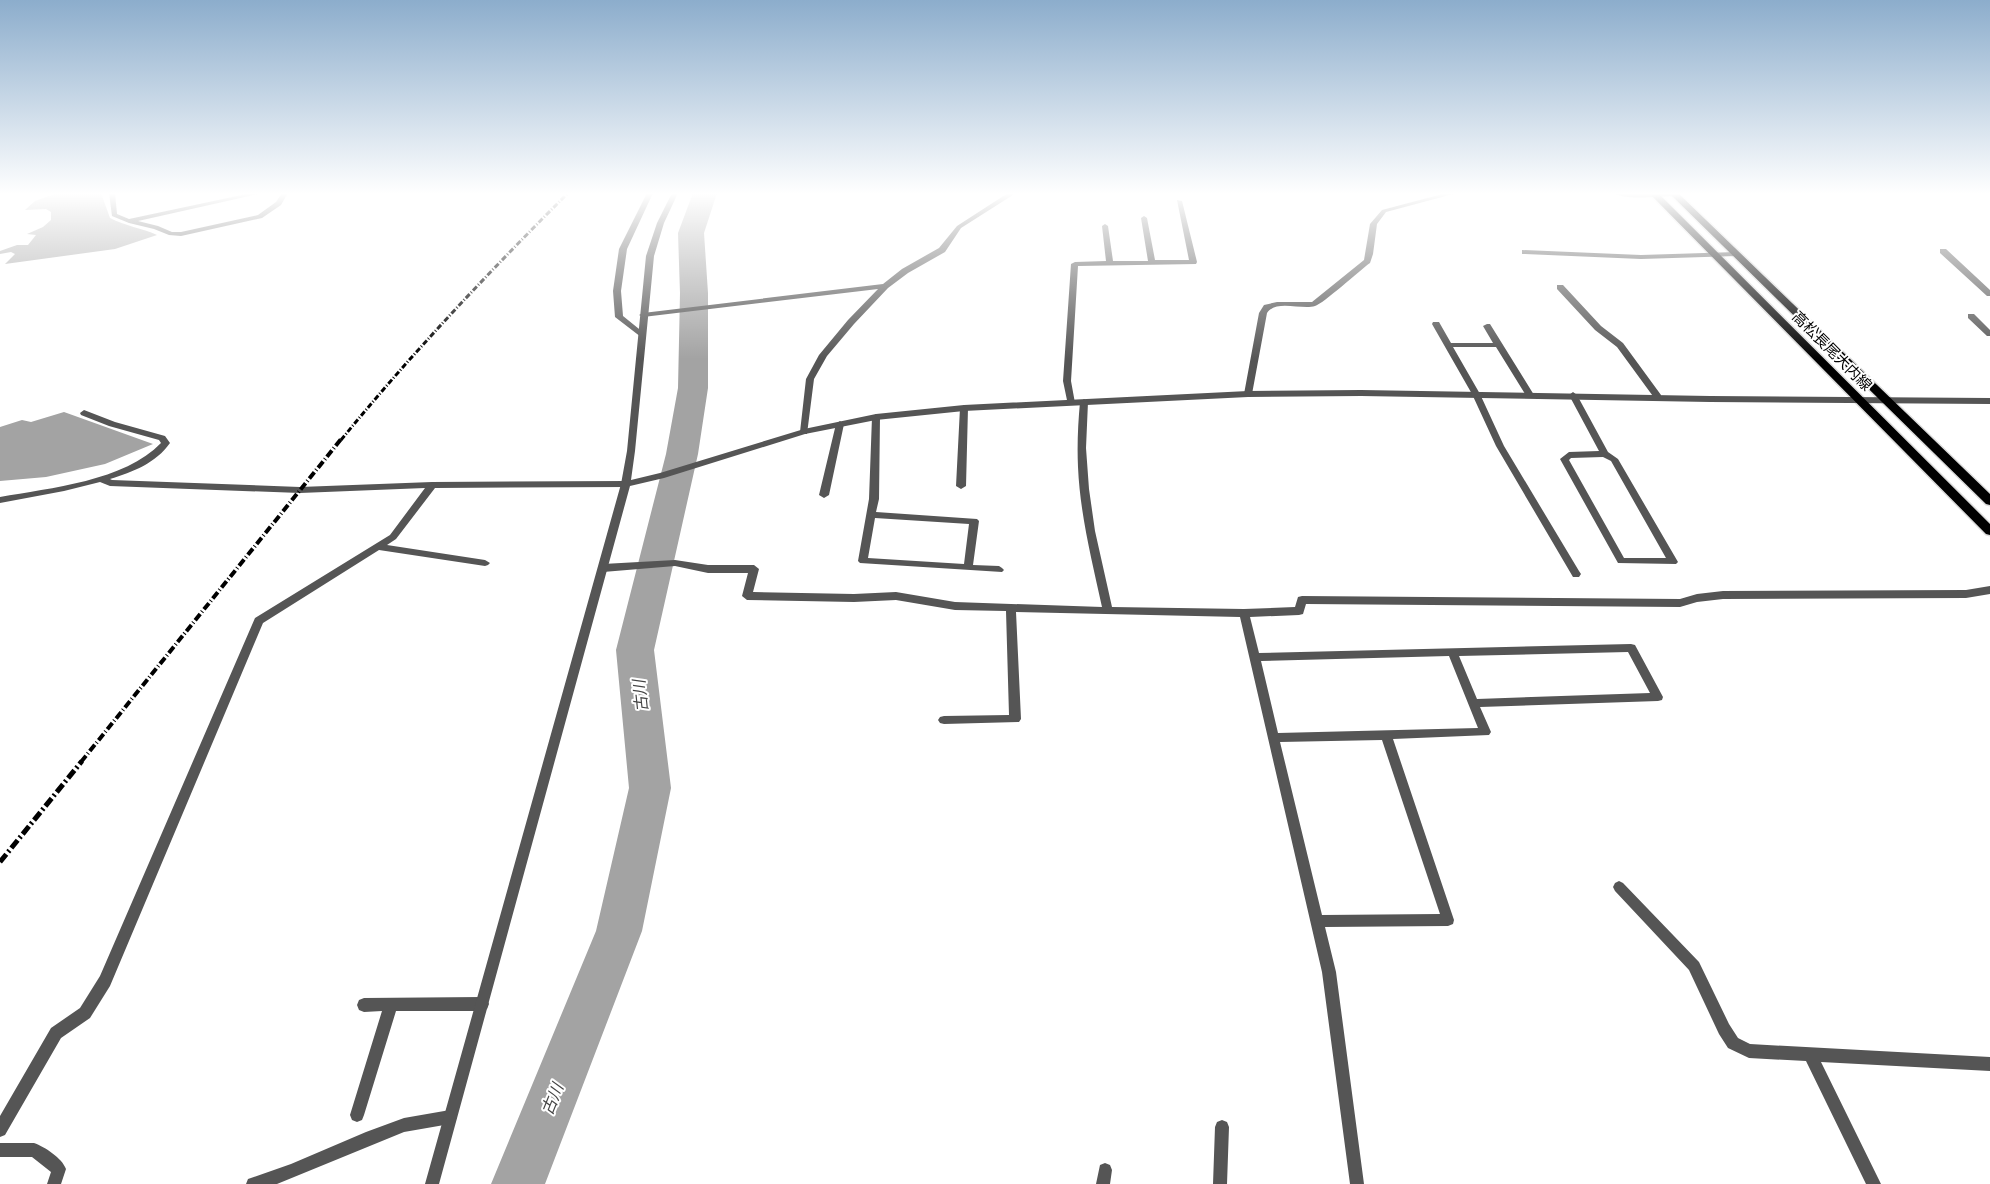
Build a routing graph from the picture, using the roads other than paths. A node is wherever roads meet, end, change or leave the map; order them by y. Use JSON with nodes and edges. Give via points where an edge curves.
{"nodes":[{"id":1,"x":623,"y":248,"type":"edge"},
{"id":2,"x":652,"y":248,"type":"edge"},
{"id":3,"x":943,"y":248,"type":"edge"},
{"id":4,"x":1108,"y":248,"type":"edge"},
{"id":5,"x":1149,"y":248,"type":"edge"},
{"id":6,"x":1190,"y":248,"type":"edge"},
{"id":7,"x":1372,"y":248,"type":"edge"},
{"id":8,"x":1708,"y":248,"type":"edge"},
{"id":9,"x":1730,"y":248,"type":"edge"},
{"id":10,"x":1943,"y":251,"type":"dead end"},
{"id":11,"x":1526,"y":252,"type":"dead end"},
{"id":12,"x":1714,"y":254,"type":"junction"},
{"id":13,"x":1736,"y":254,"type":"junction"},
{"id":14,"x":1152,"y":263,"type":"junction"},
{"id":15,"x":1110,"y":264,"type":"junction"},
{"id":16,"x":885,"y":286,"type":"junction"},
{"id":17,"x":1560,"y":287,"type":"dead end"},
{"id":18,"x":1990,"y":294,"type":"edge"},
{"id":19,"x":643,"y":315,"type":"junction"},
{"id":20,"x":1971,"y":316,"type":"dead end"},
{"id":21,"x":1436,"y":324,"type":"dead end"},
{"id":22,"x":1487,"y":326,"type":"dead end"},
{"id":23,"x":1990,"y":334,"type":"edge"},
{"id":24,"x":641,"y":335,"type":"junction"},
{"id":25,"x":1448,"y":345,"type":"junction"},
{"id":26,"x":1499,"y":345,"type":"junction"},
{"id":27,"x":1248,"y":394,"type":"junction"},
{"id":28,"x":1476,"y":394,"type":"junction"},
{"id":29,"x":1530,"y":394,"type":"junction"},
{"id":30,"x":1573,"y":395,"type":"junction"},
{"id":31,"x":1658,"y":397,"type":"junction"},
{"id":32,"x":1860,"y":400,"type":"junction"},
{"id":33,"x":1887,"y":400,"type":"junction"},
{"id":34,"x":1990,"y":401,"type":"edge"},
{"id":35,"x":1084,"y":402,"type":"junction"},
{"id":36,"x":1071,"y":403,"type":"junction"},
{"id":37,"x":964,"y":408,"type":"junction"},
{"id":38,"x":84,"y":413,"type":"dead end"},
{"id":39,"x":876,"y":417,"type":"junction"},
{"id":40,"x":840,"y":424,"type":"junction"},
{"id":41,"x":804,"y":432,"type":"junction"},
{"id":42,"x":1605,"y":454,"type":"junction"},
{"id":43,"x":102,"y":479,"type":"junction"},
{"id":44,"x":626,"y":484,"type":"junction"},
{"id":45,"x":432,"y":486,"type":"junction"},
{"id":46,"x":961,"y":486,"type":"dead end"},
{"id":47,"x":824,"y":495,"type":"dead end"},
{"id":48,"x":0,"y":500,"type":"edge"},
{"id":49,"x":1990,"y":501,"type":"edge"},
{"id":50,"x":871,"y":515,"type":"junction"},
{"id":51,"x":1990,"y":531,"type":"edge"},
{"id":52,"x":378,"y":546,"type":"junction"},
{"id":53,"x":485,"y":563,"type":"dead end"},
{"id":54,"x":603,"y":568,"type":"junction"},
{"id":55,"x":968,"y":568,"type":"junction"},
{"id":56,"x":999,"y":570,"type":"dead end"},
{"id":57,"x":1576,"y":574,"type":"dead end"},
{"id":58,"x":1990,"y":590,"type":"edge"},
{"id":59,"x":1011,"y":608,"type":"junction"},
{"id":60,"x":1108,"y":611,"type":"junction"},
{"id":61,"x":1244,"y":613,"type":"junction"},
{"id":62,"x":1452,"y":652,"type":"junction"},
{"id":63,"x":1255,"y":657,"type":"junction"},
{"id":64,"x":1473,"y":703,"type":"junction"},
{"id":65,"x":944,"y":720,"type":"dead end"},
{"id":66,"x":1386,"y":735,"type":"junction"},
{"id":67,"x":1274,"y":738,"type":"junction"},
{"id":68,"x":1619,"y":887,"type":"dead end"},
{"id":69,"x":1316,"y":921,"type":"junction"},
{"id":70,"x":482,"y":1004,"type":"junction"},
{"id":71,"x":364,"y":1005,"type":"dead end"},
{"id":72,"x":392,"y":1005,"type":"junction"},
{"id":73,"x":1810,"y":1054,"type":"junction"},
{"id":74,"x":1990,"y":1064,"type":"edge"},
{"id":75,"x":358,"y":1114,"type":"dead end"},
{"id":76,"x":450,"y":1117,"type":"junction"},
{"id":77,"x":1222,"y":1127,"type":"dead end"},
{"id":78,"x":0,"y":1130,"type":"edge"},
{"id":79,"x":0,"y":1150,"type":"edge"},
{"id":80,"x":54,"y":1184,"type":"edge"},
{"id":81,"x":252,"y":1184,"type":"edge"},
{"id":82,"x":432,"y":1184,"type":"edge"},
{"id":83,"x":1220,"y":1184,"type":"edge"},
{"id":84,"x":1357,"y":1184,"type":"edge"},
{"id":85,"x":1874,"y":1184,"type":"edge"}],
"edges":[{"from":1,"to":24,"type":"street","via":[[617,291],[619,317]]},
{"from":2,"to":19,"type":"street"},
{"from":3,"to":16,"type":"street"},
{"from":4,"to":15,"type":"street"},
{"from":5,"to":14,"type":"street"},
{"from":6,"to":14,"type":"street","via":[[1193,262]]},
{"from":7,"to":27,"type":"street","via":[[1367,261],[1314,304],[1268,307],[1263,313]]},
{"from":8,"to":12,"type":"main road","name":"高松長尾大内線"},
{"from":9,"to":13,"type":"main road","name":"高松長尾大内線"},
{"from":10,"to":18,"type":"street"},
{"from":11,"to":12,"type":"street","via":[[1641,257]]},
{"from":12,"to":13,"type":"street"},
{"from":12,"to":32,"type":"main road","name":"高松長尾大内線"},
{"from":13,"to":33,"type":"main road","name":"高松長尾大内線"},
{"from":14,"to":15,"type":"street"},
{"from":15,"to":36,"type":"street","via":[[1075,264],[1067,381]]},
{"from":16,"to":19,"type":"street"},
{"from":16,"to":41,"type":"street","via":[[823,355],[810,379]]},
{"from":17,"to":31,"type":"street","via":[[1598,328],[1620,344]]},
{"from":19,"to":24,"type":"street"},
{"from":20,"to":23,"type":"street"},
{"from":21,"to":25,"type":"street"},
{"from":22,"to":26,"type":"street"},
{"from":24,"to":44,"type":"street"},
{"from":25,"to":26,"type":"street"},
{"from":25,"to":28,"type":"street"},
{"from":26,"to":29,"type":"street"},
{"from":27,"to":28,"type":"street"},
{"from":27,"to":35,"type":"street"},
{"from":28,"to":29,"type":"street"},
{"from":28,"to":57,"type":"street","via":[[1500,446]]},
{"from":29,"to":30,"type":"street"},
{"from":30,"to":31,"type":"street"},
{"from":30,"to":42,"type":"street"},
{"from":31,"to":32,"type":"street"},
{"from":32,"to":33,"type":"street"},
{"from":32,"to":51,"type":"main road","name":"高松長尾大内線"},
{"from":33,"to":34,"type":"street"},
{"from":33,"to":49,"type":"main road","name":"高松長尾大内線"},
{"from":35,"to":36,"type":"street"},
{"from":35,"to":60,"type":"street","via":[[1082,450],[1087,504]]},
{"from":36,"to":37,"type":"street"},
{"from":37,"to":39,"type":"street"},
{"from":37,"to":46,"type":"street"},
{"from":38,"to":43,"type":"street","via":[[162,438],[166,443],[161,452]]},
{"from":39,"to":40,"type":"street"},
{"from":39,"to":50,"type":"street"},
{"from":40,"to":41,"type":"street"},
{"from":40,"to":47,"type":"street"},
{"from":41,"to":44,"type":"street"},
{"from":42,"to":42,"type":"street","via":[[1614,458],[1673,562],[1621,561],[1564,459],[1569,455]]},
{"from":43,"to":45,"type":"street","via":[[110,483],[300,490]]},
{"from":43,"to":48,"type":"street"},
{"from":44,"to":45,"type":"street"},
{"from":44,"to":54,"type":"street"},
{"from":45,"to":52,"type":"street","via":[[393,537]]},
{"from":50,"to":55,"type":"street","via":[[974,521]]},
{"from":50,"to":55,"type":"street","via":[[863,561]]},
{"from":52,"to":53,"type":"street"},
{"from":52,"to":78,"type":"street","via":[[259,621],[105,981],[85,1013],[56,1033]]},
{"from":54,"to":59,"type":"street","via":[[675,563],[708,569],[754,569],[746,596],[896,596],[956,606]]},
{"from":54,"to":70,"type":"street"},
{"from":55,"to":56,"type":"street"},
{"from":58,"to":61,"type":"street","via":[[1966,594],[1728,594],[1698,596],[1680,603],[1302,600],[1299,611]]},
{"from":59,"to":60,"type":"street"},
{"from":59,"to":65,"type":"street","via":[[1015,719]]},
{"from":60,"to":61,"type":"street"},
{"from":61,"to":63,"type":"street"},
{"from":62,"to":63,"type":"street"},
{"from":62,"to":64,"type":"street"},
{"from":62,"to":64,"type":"street","via":[[1630,648],[1658,697]]},
{"from":63,"to":67,"type":"street"},
{"from":64,"to":66,"type":"street","via":[[1485,732]]},
{"from":66,"to":67,"type":"street"},
{"from":66,"to":69,"type":"street","via":[[1448,920]]},
{"from":67,"to":69,"type":"street"},
{"from":68,"to":73,"type":"street","via":[[1694,966],[1733,1043],[1749,1051]]},
{"from":69,"to":84,"type":"street","via":[[1329,972]]},
{"from":70,"to":72,"type":"street"},
{"from":70,"to":76,"type":"street"},
{"from":71,"to":72,"type":"street"},
{"from":72,"to":75,"type":"street"},
{"from":73,"to":74,"type":"street"},
{"from":73,"to":85,"type":"street"},
{"from":76,"to":81,"type":"street","via":[[407,1124]]},
{"from":76,"to":82,"type":"street"},
{"from":77,"to":83,"type":"street"},
{"from":79,"to":80,"type":"street","via":[[34,1150],[59,1169]]}]}
